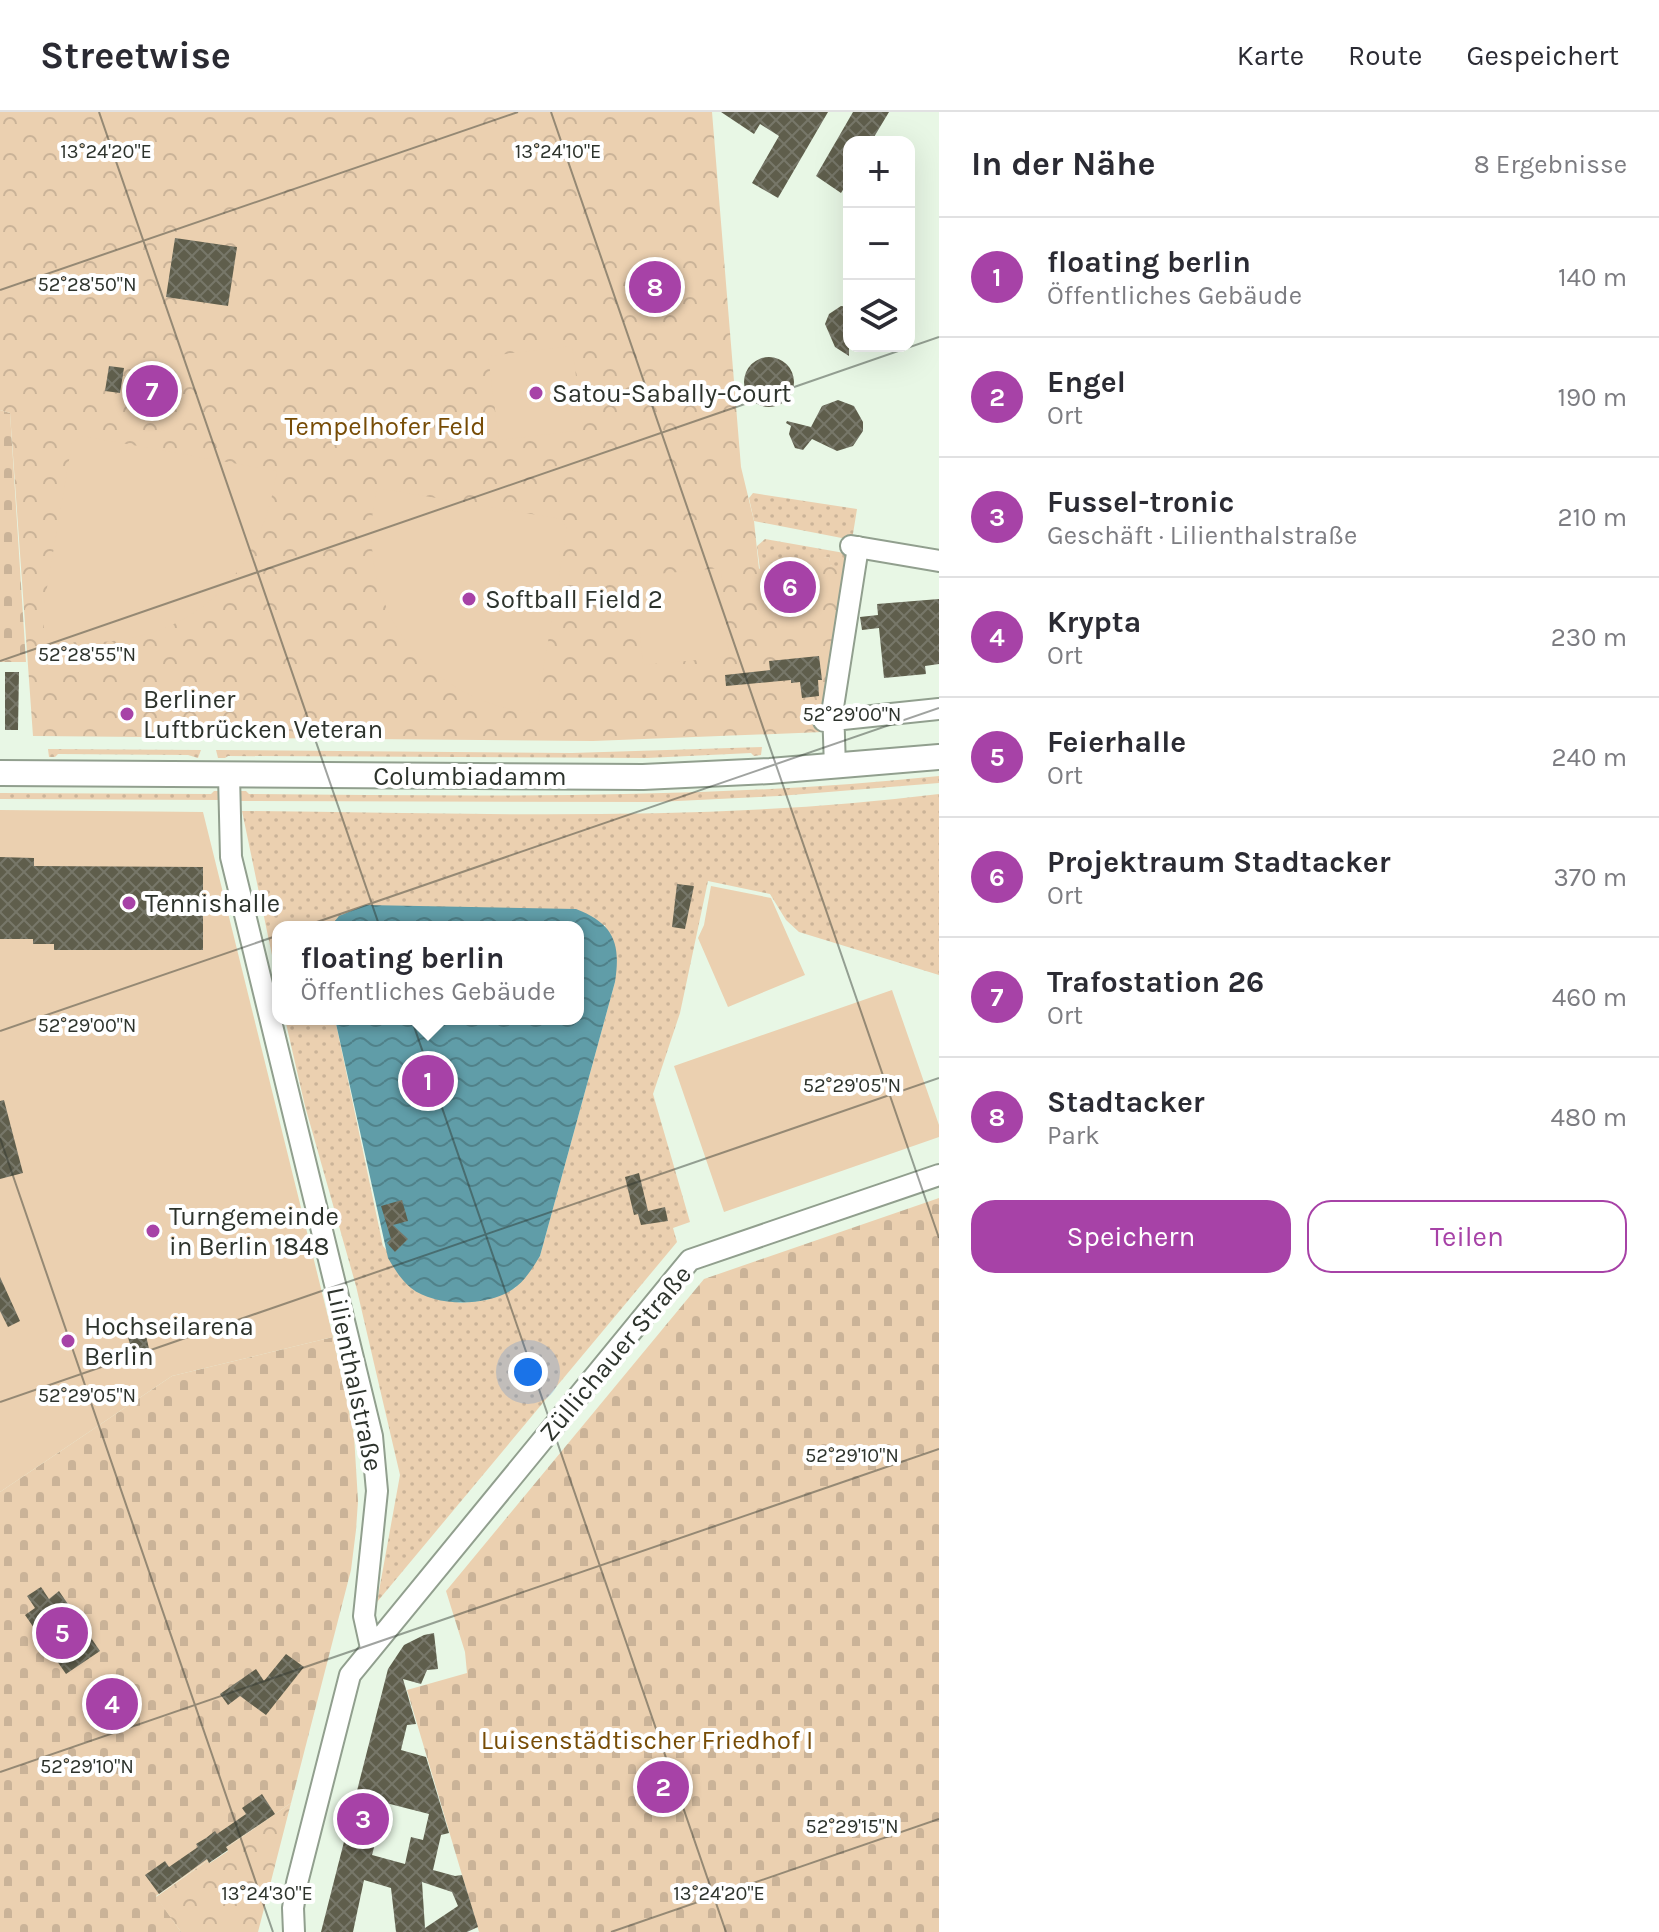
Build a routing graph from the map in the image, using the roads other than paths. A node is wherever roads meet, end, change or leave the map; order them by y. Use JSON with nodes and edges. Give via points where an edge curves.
{"nodes":[{"id":1,"x":939,"y":561,"type":"edge"},
{"id":2,"x":939,"y":709,"type":"edge"},
{"id":3,"x":829,"y":720,"type":"junction"},
{"id":4,"x":939,"y":757,"type":"edge"},
{"id":5,"x":835,"y":767,"type":"junction"},
{"id":6,"x":0,"y":773,"type":"edge"},
{"id":7,"x":229,"y":775,"type":"junction"},
{"id":8,"x":939,"y":1175,"type":"edge"},
{"id":9,"x":371,"y":1648,"type":"junction"},
{"id":10,"x":294,"y":1932,"type":"edge"}],
"edges":[{"from":1,"to":3,"type":"street","via":[[854,547]]},
{"from":2,"to":3,"type":"street"},
{"from":3,"to":5,"type":"street"},
{"from":4,"to":5,"type":"main road","name":"Columbiadamm"},
{"from":5,"to":7,"type":"main road","name":"Columbiadamm","via":[[643,777]]},
{"from":6,"to":7,"type":"main road","name":"Columbiadamm"},
{"from":7,"to":9,"type":"street","name":"Lilienthalstraße","via":[[231,857],[372,1436],[377,1491],[364,1616]]},
{"from":8,"to":9,"type":"street","name":"Züllichauer Straße","via":[[690,1260]]},
{"from":9,"to":10,"type":"street","via":[[350,1675],[297,1883]]}]}
